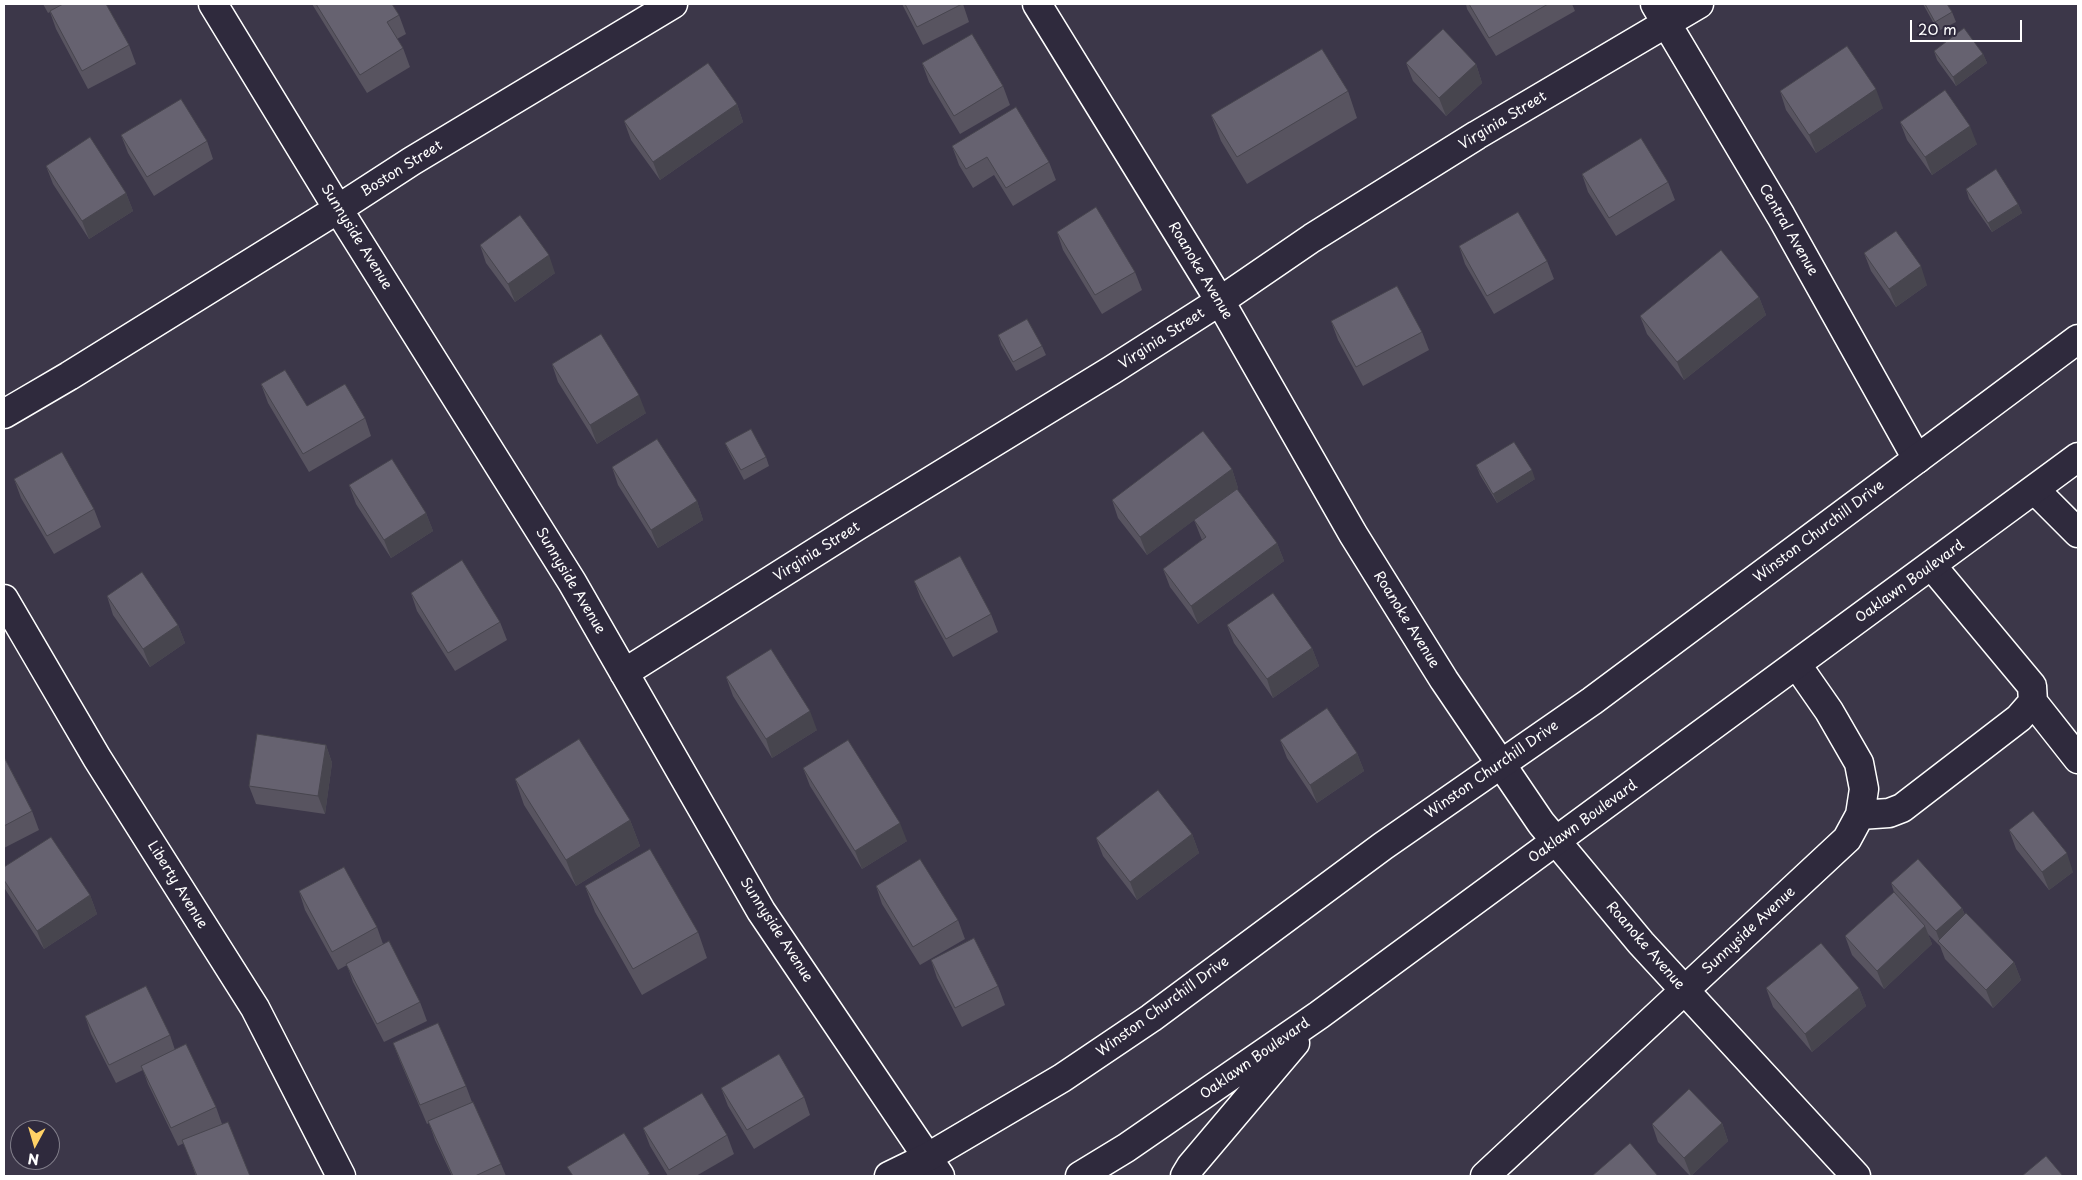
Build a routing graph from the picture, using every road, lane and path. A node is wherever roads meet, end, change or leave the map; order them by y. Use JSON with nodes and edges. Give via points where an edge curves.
{"nodes":[{"id":1,"x":213,"y":4,"type":"edge"},
{"id":2,"x":673,"y":4,"type":"edge"},
{"id":3,"x":1037,"y":4,"type":"edge"},
{"id":4,"x":1699,"y":4,"type":"edge"},
{"id":5,"x":1661,"y":14,"type":"edge"},
{"id":6,"x":338,"y":210,"type":"junction"},
{"id":7,"x":1220,"y":302,"type":"junction"},
{"id":8,"x":2078,"y":339,"type":"edge"},
{"id":9,"x":4,"y":414,"type":"edge"},
{"id":10,"x":2078,"y":457,"type":"edge"},
{"id":11,"x":1917,"y":459,"type":"junction"},
{"id":12,"x":2035,"y":490,"type":"junction"},
{"id":13,"x":2078,"y":533,"type":"edge"},
{"id":14,"x":1932,"y":566,"type":"junction"},
{"id":15,"x":4,"y":599,"type":"edge"},
{"id":16,"x":1797,"y":665,"type":"junction"},
{"id":17,"x":624,"y":674,"type":"junction"},
{"id":18,"x":2033,"y":702,"type":"junction"},
{"id":19,"x":2078,"y":760,"type":"edge"},
{"id":20,"x":1501,"y":764,"type":"junction"},
{"id":21,"x":1860,"y":815,"type":"junction"},
{"id":22,"x":1556,"y":842,"type":"junction"},
{"id":23,"x":1684,"y":990,"type":"junction"},
{"id":24,"x":1319,"y":1015,"type":"junction"},
{"id":25,"x":934,"y":1167,"type":"edge"},
{"id":26,"x":341,"y":1176,"type":"edge"},
{"id":27,"x":889,"y":1176,"type":"edge"},
{"id":28,"x":1080,"y":1176,"type":"edge"},
{"id":29,"x":1185,"y":1176,"type":"edge"},
{"id":30,"x":1485,"y":1176,"type":"edge"},
{"id":31,"x":1856,"y":1176,"type":"edge"}],
"edges":[{"from":1,"to":6,"type":"main road","name":"Sunnyside Avenue"},
{"from":2,"to":6,"type":"main road","name":"Boston Street","via":[[412,161]]},
{"from":3,"to":7,"type":"main road","name":"Roanoke Avenue"},
{"from":4,"to":5,"type":"main road","name":"Virginia Street"},
{"from":5,"to":7,"type":"main road","name":"Virginia Street","via":[[1477,136],[1312,238]]},
{"from":5,"to":11,"type":"main road","name":"Central Avenue","via":[[1781,216]]},
{"from":6,"to":9,"type":"main road","name":"Boston Street"},
{"from":6,"to":17,"type":"main road","name":"Sunnyside Avenue","via":[[572,582]]},
{"from":7,"to":17,"type":"main road","name":"Virginia Street"},
{"from":7,"to":20,"type":"main road","name":"Roanoke Avenue","via":[[1353,534]]},
{"from":8,"to":11,"type":"main road","name":"Winston Churchill Drive"},
{"from":10,"to":12,"type":"main road","name":"Oaklawn Boulevard"},
{"from":11,"to":20,"type":"main road","name":"Winston Churchill Drive","via":[[1592,701]]},
{"from":12,"to":13,"type":"main road"},
{"from":12,"to":14,"type":"main road","name":"Oaklawn Boulevard"},
{"from":14,"to":16,"type":"main road","name":"Oaklawn Boulevard"},
{"from":14,"to":18,"type":"main road","via":[[2032,686]]},
{"from":15,"to":26,"type":"main road","name":"Liberty Avenue","via":[[97,758],[255,1008]]},
{"from":16,"to":21,"type":"main road","name":"Sunnyside Avenue","via":[[1860,763],[1864,789]]},
{"from":16,"to":22,"type":"main road","name":"Oaklawn Boulevard"},
{"from":17,"to":25,"type":"main road","name":"Sunnyside Avenue","via":[[761,911]]},
{"from":18,"to":19,"type":"main road"},
{"from":18,"to":21,"type":"main road","via":[[2020,718],[1902,808],[1889,813]]},
{"from":20,"to":22,"type":"main road","name":"Roanoke Avenue"},
{"from":20,"to":25,"type":"main road","name":"Winston Churchill Drive","via":[[1383,846],[1151,1018]]},
{"from":21,"to":23,"type":"main road","name":"Sunnyside Avenue","via":[[1847,839]]},
{"from":22,"to":23,"type":"main road","name":"Roanoke Avenue"},
{"from":22,"to":24,"type":"main road","name":"Oaklawn Boulevard"},
{"from":23,"to":30,"type":"main road","name":"Sunnyside Avenue"},
{"from":23,"to":31,"type":"main road","name":"Roanoke Avenue"},
{"from":24,"to":28,"type":"main road","name":"Oaklawn Boulevard"},
{"from":24,"to":29,"type":"main road"},
{"from":25,"to":27,"type":"main road","name":"Winston Churchill Drive"}]}
